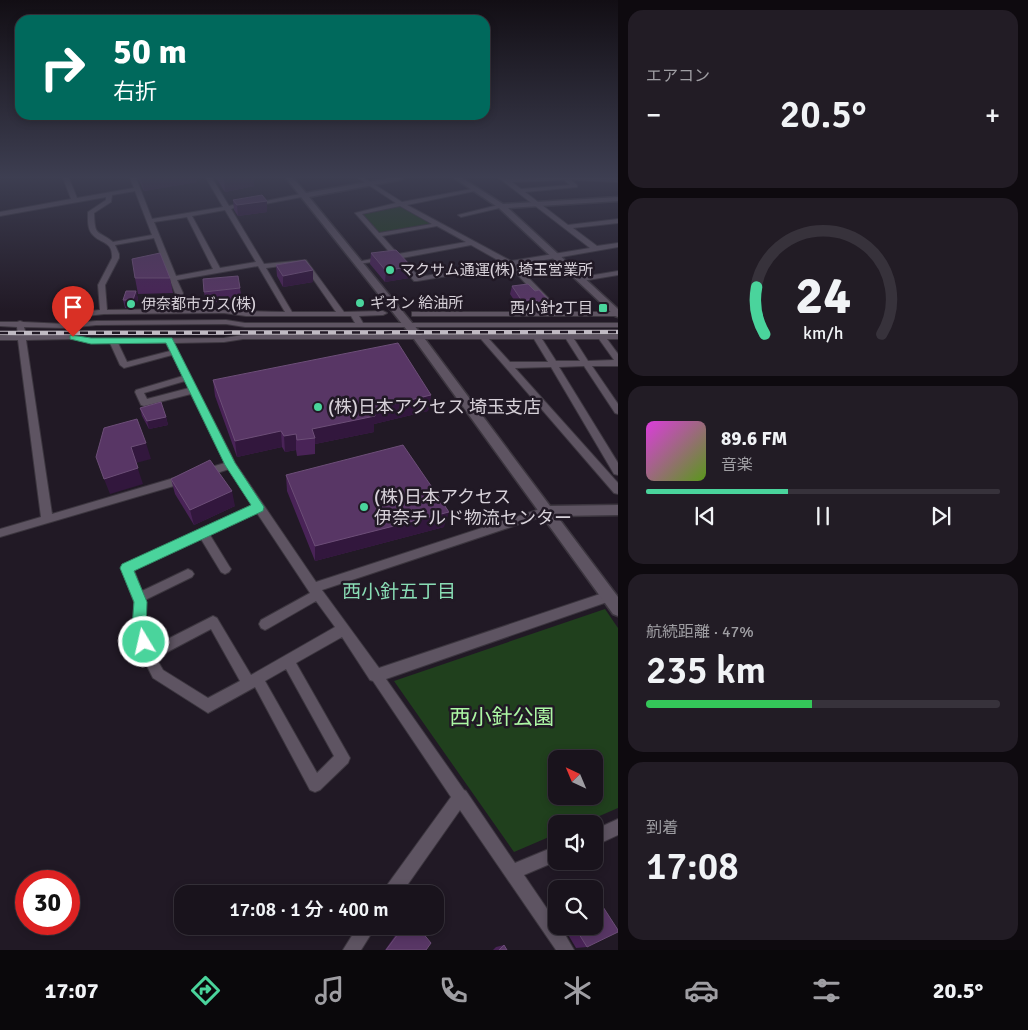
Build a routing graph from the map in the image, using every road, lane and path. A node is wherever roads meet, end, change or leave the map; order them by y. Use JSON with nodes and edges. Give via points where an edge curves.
{"nodes":[{"id":1,"x":91,"y":222,"type":"edge"},
{"id":2,"x":151,"y":222,"type":"edge"},
{"id":3,"x":193,"y":222,"type":"edge"},
{"id":4,"x":235,"y":222,"type":"edge"},
{"id":5,"x":326,"y":222,"type":"edge"},
{"id":6,"x":366,"y":222,"type":"edge"},
{"id":7,"x":437,"y":222,"type":"edge"},
{"id":8,"x":520,"y":222,"type":"edge"},
{"id":9,"x":560,"y":222,"type":"edge"},
{"id":10,"x":601,"y":222,"type":"edge"},
{"id":11,"x":440,"y":224,"type":"junction"},
{"id":12,"x":566,"y":227,"type":"junction"},
{"id":13,"x":378,"y":235,"type":"junction"},
{"id":14,"x":156,"y":236,"type":"junction"},
{"id":15,"x":474,"y":243,"type":"junction"},
{"id":16,"x":111,"y":244,"type":"junction"},
{"id":17,"x":618,"y":245,"type":"edge"},
{"id":18,"x":595,"y":248,"type":"junction"},
{"id":19,"x":555,"y":254,"type":"junction"},
{"id":20,"x":396,"y":256,"type":"junction"},
{"id":21,"x":359,"y":263,"type":"junction"},
{"id":22,"x":260,"y":265,"type":"junction"},
{"id":23,"x":512,"y":265,"type":"junction"},
{"id":24,"x":216,"y":270,"type":"junction"},
{"id":25,"x":618,"y":273,"type":"edge"},
{"id":26,"x":174,"y":278,"type":"junction"},
{"id":27,"x":582,"y":279,"type":"junction"},
{"id":28,"x":104,"y":312,"type":"junction"},
{"id":29,"x":176,"y":312,"type":"junction"},
{"id":30,"x":341,"y":313,"type":"junction"},
{"id":31,"x":383,"y":313,"type":"dead end"},
{"id":32,"x":290,"y":314,"type":"junction"},
{"id":33,"x":354,"y":314,"type":"junction"},
{"id":34,"x":415,"y":314,"type":"dead end"},
{"id":35,"x":560,"y":314,"type":"junction"},
{"id":36,"x":578,"y":314,"type":"junction"},
{"id":37,"x":618,"y":314,"type":"edge"},
{"id":38,"x":358,"y":323,"type":"junction"},
{"id":39,"x":407,"y":323,"type":"junction"},
{"id":40,"x":0,"y":324,"type":"edge"},
{"id":41,"x":20,"y":324,"type":"junction"},
{"id":42,"x":584,"y":324,"type":"junction"},
{"id":43,"x":618,"y":324,"type":"edge"},
{"id":44,"x":68,"y":326,"type":"junction"},
{"id":45,"x":618,"y":336,"type":"edge"},
{"id":46,"x":418,"y":337,"type":"junction"},
{"id":47,"x":483,"y":337,"type":"junction"},
{"id":48,"x":537,"y":337,"type":"junction"},
{"id":49,"x":568,"y":337,"type":"junction"},
{"id":50,"x":600,"y":337,"type":"junction"},
{"id":51,"x":0,"y":338,"type":"edge"},
{"id":52,"x":21,"y":339,"type":"junction"},
{"id":53,"x":169,"y":340,"type":"junction"},
{"id":54,"x":113,"y":341,"type":"junction"},
{"id":55,"x":175,"y":352,"type":"junction"},
{"id":56,"x":618,"y":362,"type":"edge"},
{"id":57,"x":553,"y":364,"type":"junction"},
{"id":58,"x":586,"y":364,"type":"junction"},
{"id":59,"x":508,"y":365,"type":"junction"},
{"id":60,"x":187,"y":378,"type":"junction"},
{"id":61,"x":194,"y":390,"type":"junction"},
{"id":62,"x":618,"y":411,"type":"edge"},
{"id":63,"x":230,"y":465,"type":"junction"},
{"id":64,"x":618,"y":470,"type":"edge"},
{"id":65,"x":616,"y":484,"type":"edge"},
{"id":66,"x":258,"y":507,"type":"junction"},
{"id":67,"x":618,"y":510,"type":"edge"},
{"id":68,"x":546,"y":511,"type":"junction"},
{"id":69,"x":47,"y":519,"type":"junction"},
{"id":70,"x":0,"y":532,"type":"edge"},
{"id":71,"x":203,"y":533,"type":"junction"},
{"id":72,"x":225,"y":569,"type":"dead end"},
{"id":73,"x":188,"y":574,"type":"dead end"},
{"id":74,"x":315,"y":591,"type":"junction"},
{"id":75,"x":138,"y":598,"type":"junction"},
{"id":76,"x":614,"y":602,"type":"edge"},
{"id":77,"x":265,"y":624,"type":"dead end"},
{"id":78,"x":344,"y":629,"type":"junction"},
{"id":79,"x":148,"y":656,"type":"junction"},
{"id":80,"x":288,"y":661,"type":"junction"},
{"id":81,"x":375,"y":676,"type":"junction"},
{"id":82,"x":253,"y":681,"type":"junction"},
{"id":83,"x":460,"y":796,"type":"junction"},
{"id":84,"x":618,"y":827,"type":"edge"},
{"id":85,"x":603,"y":834,"type":"edge"},
{"id":86,"x":548,"y":857,"type":"edge"},
{"id":87,"x":513,"y":872,"type":"junction"},
{"id":88,"x":397,"y":885,"type":"edge"},
{"id":89,"x":362,"y":935,"type":"edge"},
{"id":90,"x":351,"y":950,"type":"edge"},
{"id":91,"x":566,"y":950,"type":"edge"}],
"edges":[{"from":1,"to":16,"type":"street","via":[[94,234]]},
{"from":2,"to":14,"type":"street"},
{"from":3,"to":24,"type":"street"},
{"from":4,"to":22,"type":"street"},
{"from":5,"to":21,"type":"street"},
{"from":6,"to":13,"type":"street"},
{"from":7,"to":11,"type":"street"},
{"from":8,"to":19,"type":"street"},
{"from":9,"to":12,"type":"street"},
{"from":10,"to":12,"type":"street"},
{"from":11,"to":13,"type":"street"},
{"from":11,"to":15,"type":"street"},
{"from":12,"to":18,"type":"street"},
{"from":13,"to":20,"type":"street"},
{"from":14,"to":16,"type":"street"},
{"from":14,"to":26,"type":"street"},
{"from":15,"to":20,"type":"street"},
{"from":15,"to":23,"type":"street"},
{"from":16,"to":28,"type":"street","via":[[115,262],[102,281]]},
{"from":17,"to":18,"type":"street"},
{"from":18,"to":19,"type":"street"},
{"from":19,"to":23,"type":"street"},
{"from":19,"to":27,"type":"street"},
{"from":20,"to":21,"type":"street"},
{"from":20,"to":23,"type":"street","via":[[417,279]]},
{"from":21,"to":39,"type":"street"},
{"from":22,"to":24,"type":"street"},
{"from":22,"to":30,"type":"street","via":[[304,261]]},
{"from":22,"to":32,"type":"street"},
{"from":23,"to":35,"type":"street"},
{"from":24,"to":26,"type":"street"},
{"from":25,"to":27,"type":"street"},
{"from":26,"to":29,"type":"street","via":[[179,293]]},
{"from":27,"to":37,"type":"street"},
{"from":28,"to":29,"type":"street"},
{"from":28,"to":44,"type":"street","via":[[74,315]]},
{"from":29,"to":32,"type":"street"},
{"from":30,"to":32,"type":"street"},
{"from":30,"to":33,"type":"street"},
{"from":31,"to":33,"type":"street"},
{"from":33,"to":38,"type":"street"},
{"from":34,"to":35,"type":"street"},
{"from":35,"to":36,"type":"street"},
{"from":36,"to":37,"type":"street"},
{"from":36,"to":42,"type":"street"},
{"from":38,"to":39,"type":"street"},
{"from":38,"to":44,"type":"street","via":[[116,323]]},
{"from":39,"to":42,"type":"street"},
{"from":39,"to":46,"type":"street"},
{"from":40,"to":41,"type":"street"},
{"from":41,"to":44,"type":"street"},
{"from":41,"to":52,"type":"street"},
{"from":42,"to":43,"type":"street"},
{"from":45,"to":50,"type":"street"},
{"from":46,"to":47,"type":"street"},
{"from":46,"to":53,"type":"street"},
{"from":46,"to":68,"type":"street"},
{"from":47,"to":48,"type":"street"},
{"from":47,"to":59,"type":"street"},
{"from":48,"to":49,"type":"street"},
{"from":48,"to":57,"type":"street"},
{"from":49,"to":50,"type":"street"},
{"from":49,"to":58,"type":"street"},
{"from":50,"to":56,"type":"street"},
{"from":51,"to":52,"type":"street"},
{"from":52,"to":54,"type":"street","via":[[73,337]]},
{"from":52,"to":69,"type":"street"},
{"from":53,"to":54,"type":"street"},
{"from":53,"to":55,"type":"street"},
{"from":54,"to":55,"type":"street","via":[[124,366]]},
{"from":55,"to":60,"type":"street"},
{"from":56,"to":58,"type":"street"},
{"from":57,"to":58,"type":"street"},
{"from":57,"to":59,"type":"street"},
{"from":57,"to":64,"type":"street"},
{"from":58,"to":62,"type":"street"},
{"from":59,"to":65,"type":"street"},
{"from":60,"to":61,"type":"street"},
{"from":60,"to":61,"type":"street","via":[[139,392],[144,403]]},
{"from":61,"to":63,"type":"street"},
{"from":63,"to":66,"type":"street"},
{"from":63,"to":69,"type":"street"},
{"from":66,"to":71,"type":"street"},
{"from":66,"to":74,"type":"street"},
{"from":67,"to":68,"type":"street"},
{"from":68,"to":74,"type":"street"},
{"from":68,"to":76,"type":"street"},
{"from":69,"to":70,"type":"street"},
{"from":71,"to":72,"type":"street"},
{"from":71,"to":75,"type":"street","via":[[126,568]]},
{"from":73,"to":75,"type":"street"},
{"from":74,"to":77,"type":"street"},
{"from":74,"to":78,"type":"street"},
{"from":75,"to":79,"type":"street","via":[[139,628]]},
{"from":76,"to":81,"type":"street"},
{"from":78,"to":80,"type":"street"},
{"from":78,"to":81,"type":"street"},
{"from":79,"to":82,"type":"street","via":[[158,674],[208,706]]},
{"from":79,"to":82,"type":"street","via":[[213,622]]},
{"from":80,"to":82,"type":"street"},
{"from":80,"to":82,"type":"street","via":[[343,758],[315,785]]},
{"from":81,"to":83,"type":"street"},
{"from":83,"to":87,"type":"street"},
{"from":83,"to":88,"type":"street"},
{"from":84,"to":85,"type":"street"},
{"from":86,"to":87,"type":"street"},
{"from":87,"to":91,"type":"street"},
{"from":89,"to":90,"type":"street"}]}
